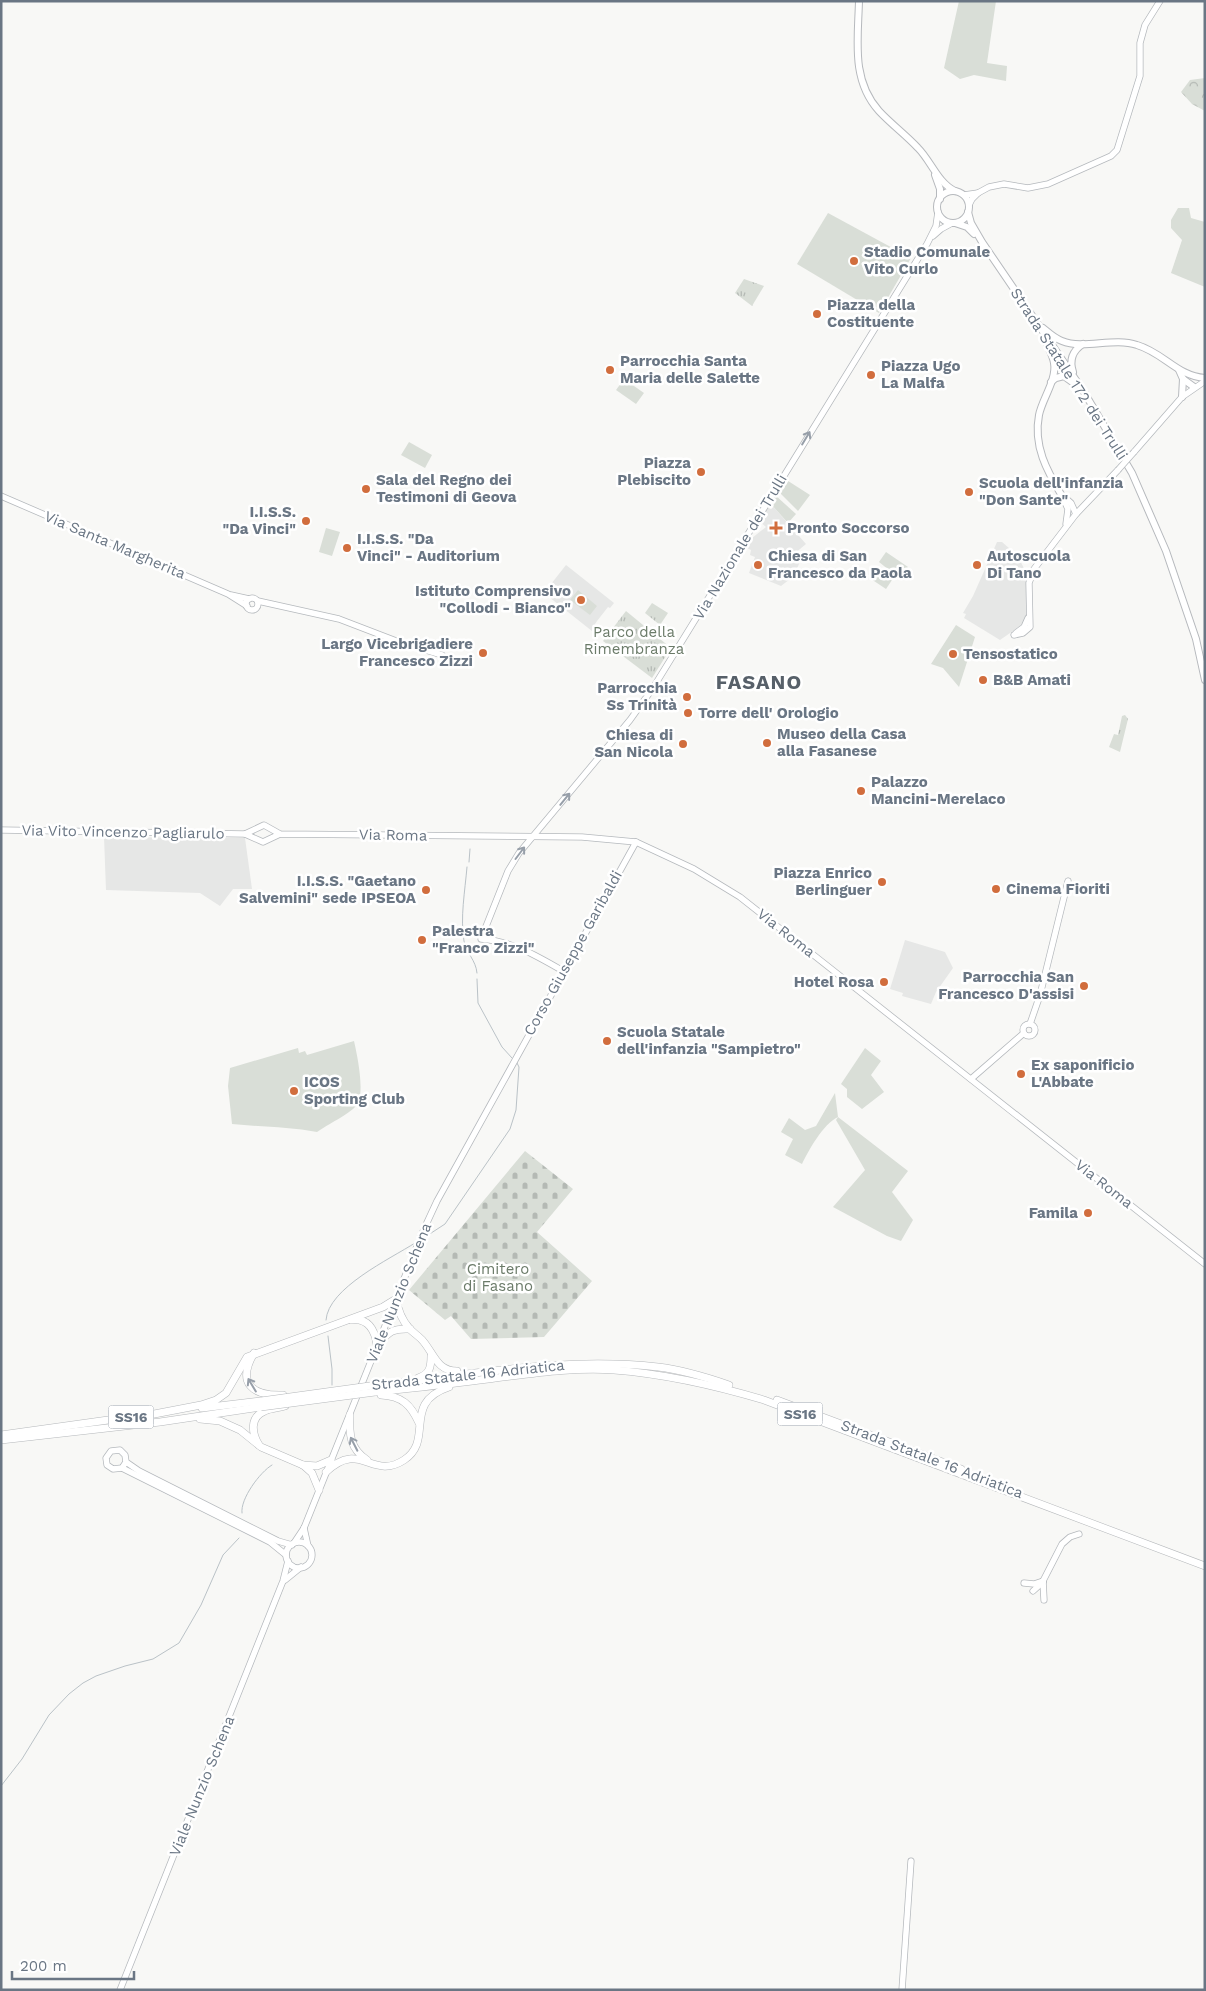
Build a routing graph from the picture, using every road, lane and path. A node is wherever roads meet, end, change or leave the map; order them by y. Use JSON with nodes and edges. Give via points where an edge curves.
{"nodes":[{"id":1,"x":859,"y":1,"type":"edge"},
{"id":2,"x":1160,"y":1,"type":"edge"},
{"id":3,"x":928,"y":161,"type":"junction"},
{"id":4,"x":955,"y":191,"type":"junction"},
{"id":5,"x":978,"y":193,"type":"junction"},
{"id":6,"x":964,"y":195,"type":"junction"},
{"id":7,"x":940,"y":199,"type":"junction"},
{"id":8,"x":969,"y":209,"type":"junction"},
{"id":9,"x":938,"y":212,"type":"junction"},
{"id":10,"x":953,"y":223,"type":"junction"},
{"id":11,"x":982,"y":242,"type":"junction"},
{"id":12,"x":927,"y":244,"type":"junction"},
{"id":13,"x":1038,"y":324,"type":"junction"},
{"id":14,"x":1083,"y":344,"type":"junction"},
{"id":15,"x":1178,"y":368,"type":"junction"},
{"id":16,"x":1191,"y":376,"type":"junction"},
{"id":17,"x":1183,"y":379,"type":"junction"},
{"id":18,"x":1205,"y":379,"type":"edge"},
{"id":19,"x":1077,"y":382,"type":"junction"},
{"id":20,"x":1050,"y":383,"type":"junction"},
{"id":21,"x":1194,"y":387,"type":"junction"},
{"id":22,"x":1084,"y":392,"type":"junction"},
{"id":23,"x":1182,"y":397,"type":"junction"},
{"id":24,"x":1,"y":496,"type":"edge"},
{"id":25,"x":1062,"y":496,"type":"joint"},
{"id":26,"x":1089,"y":500,"type":"junction"},
{"id":27,"x":1069,"y":506,"type":"junction"},
{"id":28,"x":1076,"y":514,"type":"junction"},
{"id":29,"x":1066,"y":526,"type":"junction"},
{"id":30,"x":228,"y":594,"type":"junction"},
{"id":31,"x":249,"y":598,"type":"junction"},
{"id":32,"x":258,"y":604,"type":"junction"},
{"id":33,"x":247,"y":606,"type":"junction"},
{"id":34,"x":1029,"y":616,"type":"dead end"},
{"id":35,"x":442,"y":655,"type":"dead end"},
{"id":36,"x":1205,"y":680,"type":"edge"},
{"id":37,"x":1,"y":830,"type":"edge"},
{"id":38,"x":256,"y":830,"type":"junction"},
{"id":39,"x":271,"y":830,"type":"junction"},
{"id":40,"x":244,"y":834,"type":"junction"},
{"id":41,"x":280,"y":834,"type":"junction"},
{"id":42,"x":534,"y":837,"type":"junction"},
{"id":43,"x":257,"y":839,"type":"junction"},
{"id":44,"x":270,"y":839,"type":"junction"},
{"id":45,"x":636,"y":842,"type":"junction"},
{"id":46,"x":1068,"y":880,"type":"dead end"},
{"id":47,"x":564,"y":971,"type":"junction"},
{"id":48,"x":1030,"y":1024,"type":"junction"},
{"id":49,"x":1024,"y":1033,"type":"junction"},
{"id":50,"x":512,"y":1065,"type":"joint"},
{"id":51,"x":971,"y":1079,"type":"junction"},
{"id":52,"x":1205,"y":1264,"type":"edge"},
{"id":53,"x":396,"y":1299,"type":"junction"},
{"id":54,"x":346,"y":1320,"type":"junction"},
{"id":55,"x":410,"y":1329,"type":"junction"},
{"id":56,"x":377,"y":1345,"type":"junction"},
{"id":57,"x":431,"y":1355,"type":"junction"},
{"id":58,"x":244,"y":1365,"type":"junction"},
{"id":59,"x":495,"y":1370,"type":"junction"},
{"id":60,"x":486,"y":1379,"type":"junction"},
{"id":61,"x":397,"y":1383,"type":"junction"},
{"id":62,"x":375,"y":1391,"type":"junction"},
{"id":63,"x":298,"y":1399,"type":"junction"},
{"id":64,"x":262,"y":1406,"type":"junction"},
{"id":65,"x":148,"y":1415,"type":"junction"},
{"id":66,"x":350,"y":1415,"type":"junction"},
{"id":67,"x":160,"y":1422,"type":"junction"},
{"id":68,"x":419,"y":1424,"type":"junction"},
{"id":69,"x":1,"y":1435,"type":"edge"},
{"id":70,"x":1,"y":1441,"type":"edge"},
{"id":71,"x":258,"y":1445,"type":"junction"},
{"id":72,"x":331,"y":1460,"type":"junction"},
{"id":73,"x":126,"y":1462,"type":"junction"},
{"id":74,"x":373,"y":1464,"type":"junction"},
{"id":75,"x":302,"y":1465,"type":"junction"},
{"id":76,"x":122,"y":1468,"type":"junction"},
{"id":77,"x":326,"y":1472,"type":"junction"},
{"id":78,"x":319,"y":1490,"type":"junction"},
{"id":79,"x":304,"y":1528,"type":"junction"},
{"id":80,"x":1078,"y":1534,"type":"dead end"},
{"id":81,"x":293,"y":1544,"type":"junction"},
{"id":82,"x":308,"y":1546,"type":"junction"},
{"id":83,"x":287,"y":1558,"type":"junction"},
{"id":84,"x":1205,"y":1561,"type":"edge"},
{"id":85,"x":1205,"y":1566,"type":"edge"},
{"id":86,"x":301,"y":1567,"type":"junction"},
{"id":87,"x":283,"y":1581,"type":"junction"},
{"id":88,"x":1043,"y":1581,"type":"junction"},
{"id":89,"x":1024,"y":1583,"type":"dead end"},
{"id":90,"x":1034,"y":1591,"type":"dead end"},
{"id":91,"x":1044,"y":1600,"type":"dead end"},
{"id":92,"x":911,"y":1861,"type":"dead end"},
{"id":93,"x":120,"y":1990,"type":"edge"},
{"id":94,"x":902,"y":1990,"type":"edge"}],
"edges":[{"from":1,"to":3,"type":"main road","via":[[857,62],[863,87],[879,111]]},
{"from":2,"to":5,"type":"street","via":[[1145,25],[1140,43],[1140,76],[1117,150],[1111,156],[1048,184],[1028,188],[1004,184]]},
{"from":3,"to":4,"type":"main road","via":[[946,185]]},
{"from":3,"to":7,"type":"main road","via":[[940,185]]},
{"from":4,"to":6,"type":"main road"},
{"from":4,"to":7,"type":"main road"},
{"from":5,"to":6,"type":"street"},
{"from":5,"to":8,"type":"street"},
{"from":6,"to":8,"type":"main road","name":"Strada Statale 172 dei Trulli"},
{"from":7,"to":9,"type":"main road"},
{"from":8,"to":10,"type":"main road","via":[[962,220]]},
{"from":8,"to":11,"type":"main road","name":"Strada Statale 172 dei Trulli","via":[[971,223]]},
{"from":9,"to":10,"type":"main road","name":"Strada Statale 172 dei Trulli"},
{"from":9,"to":12,"type":"street","name":"Via Nazionale dei Trulli","via":[[936,226]]},
{"from":10,"to":11,"type":"main road","name":"Strada Statale 172 dei Trulli","via":[[967,227]]},
{"from":10,"to":12,"type":"street","name":"Via Nazionale dei Trulli","via":[[941,229]]},
{"from":11,"to":13,"type":"main road","name":"Strada Statale 172 dei Trulli"},
{"from":42,"to":12,"type":"street","name":"Via Nazionale dei Trulli","one_way":true,"via":[[644,701]]},
{"from":13,"to":14,"type":"main road","via":[[1063,342]]},
{"from":13,"to":19,"type":"main road","name":"Strada Statale 172 dei Trulli"},
{"from":13,"to":20,"type":"main road","via":[[1054,365]]},
{"from":14,"to":15,"type":"main road","via":[[1114,341],[1136,344]]},
{"from":14,"to":19,"type":"main road","via":[[1071,357]]},
{"from":15,"to":16,"type":"main road"},
{"from":15,"to":17,"type":"main road"},
{"from":16,"to":18,"type":"main road"},
{"from":16,"to":21,"type":"main road"},
{"from":17,"to":21,"type":"main road"},
{"from":17,"to":23,"type":"main road"},
{"from":18,"to":21,"type":"street"},
{"from":19,"to":22,"type":"main road","name":"Strada Statale 172 dei Trulli"},
{"from":20,"to":22,"type":"main road","via":[[1064,376]]},
{"from":20,"to":25,"type":"main road","via":[[1038,417],[1037,436],[1043,463]]},
{"from":21,"to":23,"type":"street"},
{"from":22,"to":36,"type":"main road","name":"Strada Statale 172 dei Trulli","via":[[1117,446],[1151,515],[1196,639]]},
{"from":23,"to":26,"type":"street","bridge":true},
{"from":24,"to":30,"type":"street","name":"Via Santa Margherita"},
{"from":25,"to":27,"type":"street"},
{"from":26,"to":27,"type":"street"},
{"from":26,"to":28,"type":"street"},
{"from":27,"to":28,"type":"street"},
{"from":27,"to":29,"type":"street"},
{"from":28,"to":29,"type":"street"},
{"from":29,"to":34,"type":"street","via":[[1030,578]]},
{"from":30,"to":31,"type":"street","name":"Via Santa Margherita"},
{"from":30,"to":33,"type":"street","name":"Via Santa Margherita"},
{"from":31,"to":32,"type":"street","name":"Via Santa Margherita","via":[[253,597]]},
{"from":31,"to":33,"type":"street"},
{"from":32,"to":33,"type":"street","via":[[251,610]]},
{"from":32,"to":35,"type":"street","via":[[339,619]]},
{"from":37,"to":40,"type":"street","name":"Via Vito Vincenzo Pagliarulo"},
{"from":38,"to":39,"type":"street","via":[[264,825]]},
{"from":38,"to":40,"type":"street","name":"Via Vito Vincenzo Pagliarulo"},
{"from":38,"to":43,"type":"street"},
{"from":39,"to":41,"type":"street","name":"Via Roma"},
{"from":39,"to":44,"type":"street"},
{"from":40,"to":43,"type":"street","name":"Via Vito Vincenzo Pagliarulo"},
{"from":41,"to":42,"type":"street","name":"Via Roma"},
{"from":41,"to":44,"type":"street","name":"Via Roma"},
{"from":42,"to":45,"type":"street","name":"Via Roma"},
{"from":47,"to":42,"type":"street","name":"Via Nazionale dei Trulli","one_way":true,"via":[[523,948],[481,939],[508,872]]},
{"from":43,"to":44,"type":"street","via":[[263,842]]},
{"from":45,"to":47,"type":"street","name":"Corso Giuseppe Garibaldi"},
{"from":45,"to":51,"type":"street","name":"Via Roma","via":[[694,869],[740,897]]},
{"from":46,"to":48,"type":"street"},
{"from":47,"to":50,"type":"street","name":"Corso Giuseppe Garibaldi"},
{"from":48,"to":49,"type":"street","via":[[1025,1026]]},
{"from":48,"to":49,"type":"street","via":[[1035,1028],[1034,1033]]},
{"from":49,"to":51,"type":"street"},
{"from":50,"to":53,"type":"street","name":"Viale Nunzio Schena","via":[[437,1201]]},
{"from":51,"to":52,"type":"street","name":"Via Roma"},
{"from":53,"to":54,"type":"highway"},
{"from":53,"to":55,"type":"highway","via":[[400,1316]]},
{"from":53,"to":56,"type":"street","name":"Viale Nunzio Schena"},
{"from":54,"to":56,"type":"highway","via":[[358,1319],[370,1325]]},
{"from":54,"to":58,"type":"highway","via":[[255,1352]]},
{"from":55,"to":56,"type":"highway","via":[[389,1333]]},
{"from":55,"to":57,"type":"highway","via":[[426,1344]]},
{"from":56,"to":66,"type":"street","name":"Viale Nunzio Schena"},
{"from":57,"to":59,"type":"highway","via":[[442,1368],[450,1371]]},
{"from":57,"to":61,"type":"highway","via":[[429,1372]]},
{"from":63,"to":58,"type":"highway","one_way":true,"bridge":true,"via":[[256,1392],[248,1382]]},
{"from":58,"to":65,"type":"highway","via":[[226,1393],[216,1400]]},
{"from":59,"to":61,"type":"highway","name":"Strada Statale 16 Adriatica","number":"SS16"},
{"from":59,"to":84,"type":"highway","name":"Strada Statale 16 Adriatica","number":"SS16","via":[[580,1363],[659,1367],[708,1378],[789,1404]]},
{"from":60,"to":62,"type":"highway","name":"Strada Statale 16 Adriatica","number":"SS16"},
{"from":60,"to":68,"type":"highway","via":[[434,1392],[425,1402]]},
{"from":60,"to":85,"type":"highway","name":"Strada Statale 16 Adriatica","number":"SS16","via":[[614,1370],[721,1387],[773,1403]]},
{"from":61,"to":62,"type":"highway","name":"Strada Statale 16 Adriatica","number":"SS16"},
{"from":62,"to":63,"type":"highway","name":"Strada Statale 16 Adriatica","number":"SS16","bridge":true},
{"from":62,"to":63,"type":"highway","name":"Strada Statale 16 Adriatica","number":"SS16","bridge":true},
{"from":62,"to":68,"type":"highway","via":[[403,1400],[413,1410]]},
{"from":63,"to":64,"type":"highway","name":"Strada Statale 16 Adriatica","number":"SS16","bridge":true},
{"from":64,"to":65,"type":"highway","name":"Strada Statale 16 Adriatica","number":"SS16"},
{"from":64,"to":67,"type":"highway","name":"Strada Statale 16 Adriatica","number":"SS16"},
{"from":64,"to":71,"type":"highway","via":[[253,1427]]},
{"from":65,"to":69,"type":"highway","name":"Strada Statale 16 Adriatica","number":"SS16"},
{"from":66,"to":72,"type":"street","name":"Viale Nunzio Schena"},
{"from":74,"to":66,"type":"highway","one_way":true,"via":[[354,1447],[350,1438]]},
{"from":67,"to":70,"type":"highway","name":"Strada Statale 16 Adriatica","number":"SS16"},
{"from":67,"to":71,"type":"highway","via":[[220,1421],[240,1430]]},
{"from":68,"to":74,"type":"highway","via":[[420,1431],[411,1455],[392,1465]]},
{"from":71,"to":75,"type":"highway"},
{"from":72,"to":75,"type":"highway","via":[[317,1466]]},
{"from":72,"to":77,"type":"street","name":"Viale Nunzio Schena"},
{"from":73,"to":76,"type":"street"},
{"from":73,"to":76,"type":"street","via":[[120,1450],[108,1453],[106,1462],[109,1467]]},
{"from":73,"to":81,"type":"street","via":[[278,1541]]},
{"from":74,"to":77,"type":"highway","via":[[353,1458],[344,1459]]},
{"from":75,"to":78,"type":"highway","via":[[312,1473]]},
{"from":76,"to":83,"type":"street","via":[[270,1542]]},
{"from":77,"to":78,"type":"street","name":"Viale Nunzio Schena"},
{"from":78,"to":79,"type":"street","name":"Viale Nunzio Schena"},
{"from":79,"to":81,"type":"street","name":"Viale Nunzio Schena"},
{"from":79,"to":82,"type":"street"},
{"from":80,"to":88,"type":"street","via":[[1062,1544]]},
{"from":81,"to":82,"type":"street","via":[[300,1542]]},
{"from":81,"to":83,"type":"street","via":[[287,1551]]},
{"from":82,"to":86,"type":"street","via":[[312,1552],[311,1560]]},
{"from":83,"to":86,"type":"street","via":[[296,1567]]},
{"from":83,"to":87,"type":"street","name":"Viale Nunzio Schena"},
{"from":86,"to":87,"type":"street"},
{"from":87,"to":93,"type":"street","name":"Viale Nunzio Schena"},
{"from":88,"to":89,"type":"street"},
{"from":88,"to":90,"type":"street"},
{"from":88,"to":91,"type":"street"},
{"from":92,"to":94,"type":"street"}]}
